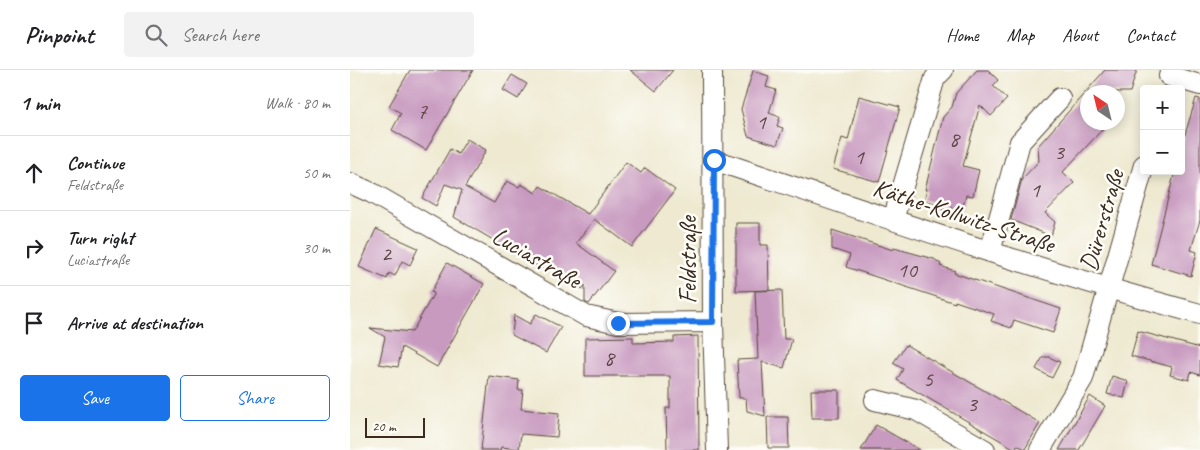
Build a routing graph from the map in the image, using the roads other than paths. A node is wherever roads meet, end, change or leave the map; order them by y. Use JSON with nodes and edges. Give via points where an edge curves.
{"nodes":[{"id":1,"x":712,"y":70,"type":"edge"},
{"id":2,"x":935,"y":73,"type":"edge"},
{"id":3,"x":1168,"y":78,"type":"edge"},
{"id":4,"x":1200,"y":84,"type":"edge"},
{"id":5,"x":1060,"y":98,"type":"dead end"},
{"id":6,"x":714,"y":160,"type":"junction"},
{"id":7,"x":1141,"y":175,"type":"edge"},
{"id":8,"x":350,"y":183,"type":"edge"},
{"id":9,"x":893,"y":220,"type":"junction"},
{"id":10,"x":990,"y":252,"type":"junction"},
{"id":11,"x":1109,"y":289,"type":"junction"},
{"id":12,"x":1200,"y":314,"type":"edge"},
{"id":13,"x":713,"y":322,"type":"junction"},
{"id":14,"x":875,"y":400,"type":"dead end"},
{"id":15,"x":717,"y":450,"type":"edge"},
{"id":16,"x":985,"y":450,"type":"edge"},
{"id":17,"x":1040,"y":450,"type":"edge"}],
"edges":[{"from":1,"to":6,"type":"street","name":"Feldstraße"},
{"from":2,"to":9,"type":"street"},
{"from":3,"to":4,"type":"street"},
{"from":5,"to":10,"type":"street","via":[[1020,142]]},
{"from":6,"to":9,"type":"street","name":"Käthe-Kollwitz-Straße"},
{"from":6,"to":13,"type":"street","name":"Feldstraße"},
{"from":7,"to":11,"type":"street","name":"Dürerstraße"},
{"from":8,"to":13,"type":"street","name":"Luciastraße","via":[[586,316],[618,323]]},
{"from":9,"to":10,"type":"street","name":"Käthe-Kollwitz-Straße"},
{"from":10,"to":11,"type":"street","name":"Käthe-Kollwitz-Straße"},
{"from":11,"to":12,"type":"street","name":"Käthe-Kollwitz-Straße"},
{"from":11,"to":17,"type":"street","name":"Dürerstraße","via":[[1083,378]]},
{"from":13,"to":15,"type":"street","name":"Feldstraße"},
{"from":14,"to":16,"type":"street","via":[[916,410]]}]}
